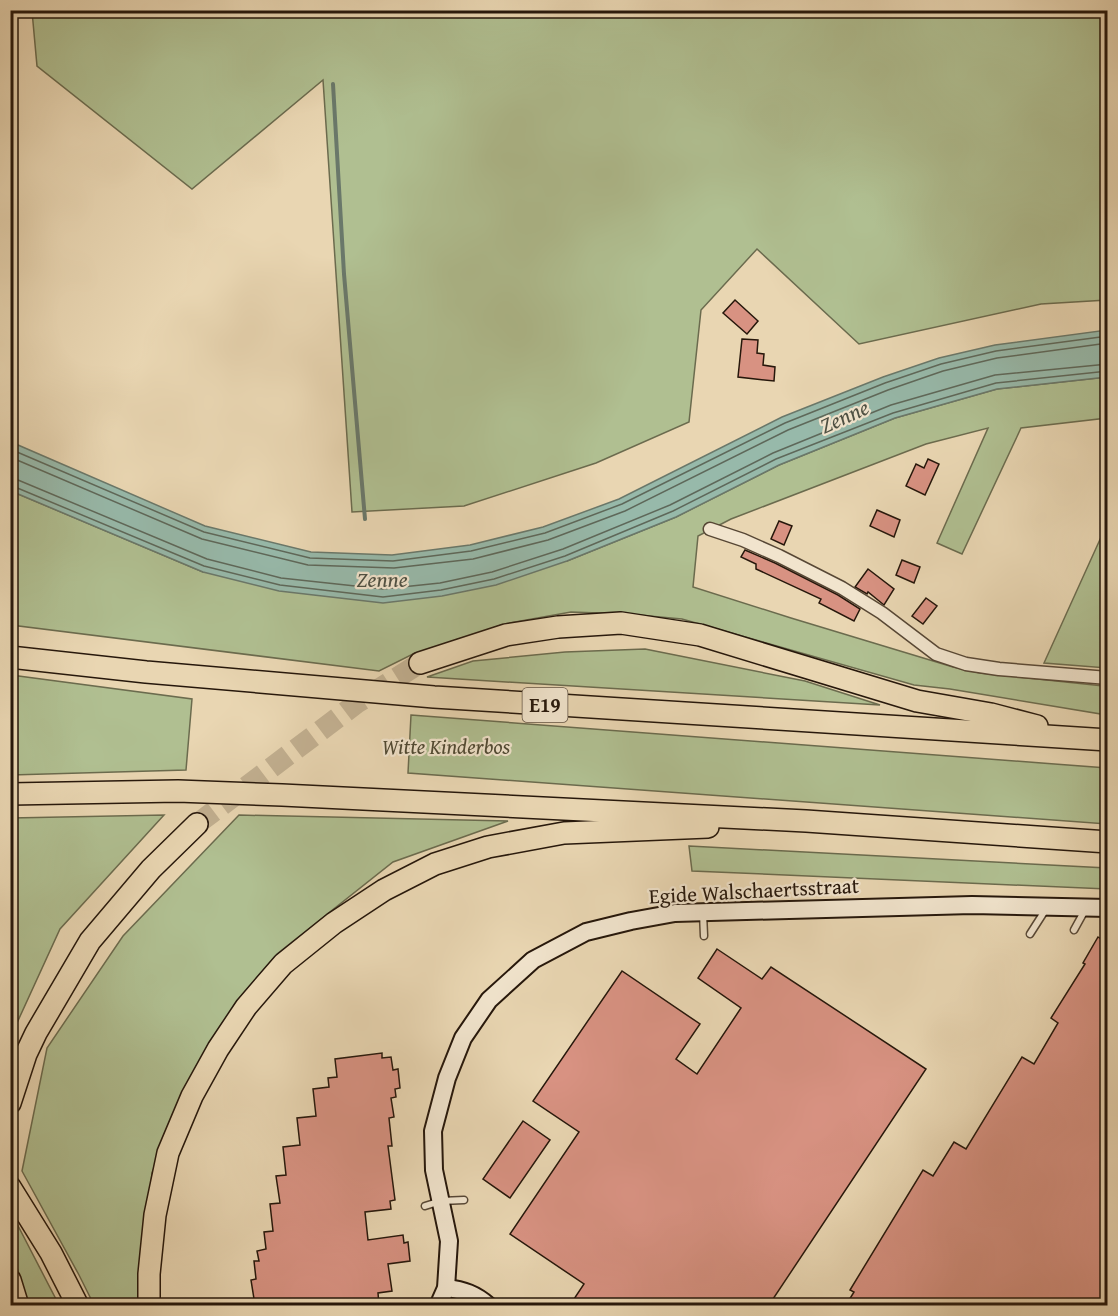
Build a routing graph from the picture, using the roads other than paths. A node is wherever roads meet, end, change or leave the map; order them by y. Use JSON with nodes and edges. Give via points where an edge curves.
{"nodes":[{"id":1,"x":710,"y":528,"type":"dead end"},
{"id":2,"x":10,"y":657,"type":"edge"},
{"id":3,"x":420,"y":663,"type":"tunnel mouth"},
{"id":4,"x":1107,"y":678,"type":"edge"},
{"id":5,"x":1081,"y":738,"type":"junction"},
{"id":6,"x":1107,"y":740,"type":"edge"},
{"id":7,"x":10,"y":794,"type":"edge"},
{"id":8,"x":806,"y":821,"type":"junction"},
{"id":9,"x":197,"y":824,"type":"tunnel mouth"},
{"id":10,"x":1107,"y":842,"type":"edge"},
{"id":11,"x":1048,"y":906,"type":"junction"},
{"id":12,"x":1087,"y":907,"type":"junction"},
{"id":13,"x":1107,"y":908,"type":"edge"},
{"id":14,"x":703,"y":912,"type":"junction"},
{"id":15,"x":1074,"y":930,"type":"dead end"},
{"id":16,"x":1029,"y":934,"type":"dead end"},
{"id":17,"x":704,"y":936,"type":"dead end"},
{"id":18,"x":10,"y":1103,"type":"edge"},
{"id":19,"x":14,"y":1193,"type":"edge"},
{"id":20,"x":464,"y":1200,"type":"dead end"},
{"id":21,"x":433,"y":1204,"type":"junction"},
{"id":22,"x":10,"y":1280,"type":"edge"},
{"id":23,"x":446,"y":1288,"type":"junction"},
{"id":24,"x":18,"y":1305,"type":"edge"},
{"id":25,"x":78,"y":1305,"type":"edge"},
{"id":26,"x":149,"y":1305,"type":"edge"},
{"id":27,"x":438,"y":1305,"type":"edge"},
{"id":28,"x":489,"y":1305,"type":"edge"}],
"edges":[{"from":1,"to":4,"type":"street","via":[[779,556],[842,588],[936,654],[999,669]]},
{"from":2,"to":5,"type":"highway","number":"E19","via":[[434,698]]},
{"from":3,"to":5,"type":"highway","via":[[506,635],[558,627],[621,624],[700,635],[917,701],[991,714]]},
{"from":5,"to":6,"type":"highway","number":"E19"},
{"from":7,"to":8,"type":"highway","via":[[190,791]]},
{"from":8,"to":10,"type":"highway"},
{"from":8,"to":26,"type":"highway","via":[[564,833],[488,847],[435,864],[384,890],[334,923],[283,963],[246,1007],[192,1096],[168,1153],[155,1215]]},
{"from":9,"to":18,"type":"highway","via":[[151,868],[90,941],[36,1033]]},
{"from":11,"to":12,"type":"main road","name":"Egide Walschaertsstraat"},
{"from":11,"to":14,"type":"main road","name":"Egide Walschaertsstraat"},
{"from":11,"to":16,"type":"lane"},
{"from":12,"to":13,"type":"main road","name":"Egide Walschaertsstraat"},
{"from":12,"to":15,"type":"lane"},
{"from":14,"to":17,"type":"lane"},
{"from":14,"to":21,"type":"main road","name":"Egide Walschaertsstraat","via":[[675,913],[586,932],[533,960],[489,1000],[463,1038],[447,1078],[433,1131]]},
{"from":19,"to":25,"type":"highway"},
{"from":20,"to":21,"type":"lane"},
{"from":21,"to":23,"type":"main road","name":"Egide Walschaertsstraat","via":[[449,1241]]},
{"from":22,"to":24,"type":"highway"},
{"from":23,"to":27,"type":"main road"},
{"from":23,"to":28,"type":"main road","via":[[462,1290]]}]}
